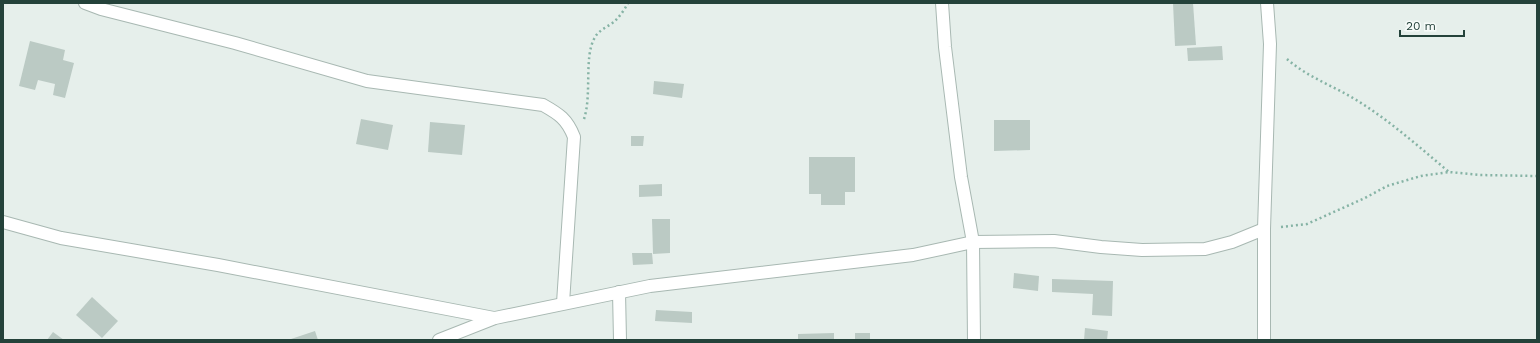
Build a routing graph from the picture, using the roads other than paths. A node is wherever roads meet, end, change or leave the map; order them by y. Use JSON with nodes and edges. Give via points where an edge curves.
{"nodes":[{"id":1,"x":85,"y":3,"type":"edge"},
{"id":2,"x":942,"y":3,"type":"edge"},
{"id":3,"x":1267,"y":3,"type":"edge"},
{"id":4,"x":3,"y":222,"type":"edge"},
{"id":5,"x":1264,"y":229,"type":"junction"},
{"id":6,"x":973,"y":242,"type":"junction"},
{"id":7,"x":619,"y":292,"type":"junction"},
{"id":8,"x":563,"y":303,"type":"junction"},
{"id":9,"x":495,"y":318,"type":"junction"},
{"id":10,"x":439,"y":340,"type":"edge"},
{"id":11,"x":620,"y":340,"type":"edge"},
{"id":12,"x":974,"y":340,"type":"edge"},
{"id":13,"x":1264,"y":340,"type":"edge"}],
"edges":[{"from":1,"to":8,"type":"street","via":[[367,81],[543,105],[560,115],[570,125],[574,137]]},
{"from":2,"to":6,"type":"street","via":[[961,177]]},
{"from":3,"to":5,"type":"street","via":[[1270,44]]},
{"from":4,"to":9,"type":"street","via":[[61,238]]},
{"from":5,"to":6,"type":"street","via":[[1206,249],[1142,250],[1054,241]]},
{"from":5,"to":13,"type":"street"},
{"from":6,"to":7,"type":"street","via":[[913,255],[650,286]]},
{"from":6,"to":12,"type":"street"},
{"from":7,"to":8,"type":"street"},
{"from":7,"to":11,"type":"street"},
{"from":8,"to":9,"type":"street"},
{"from":9,"to":10,"type":"street"}]}
